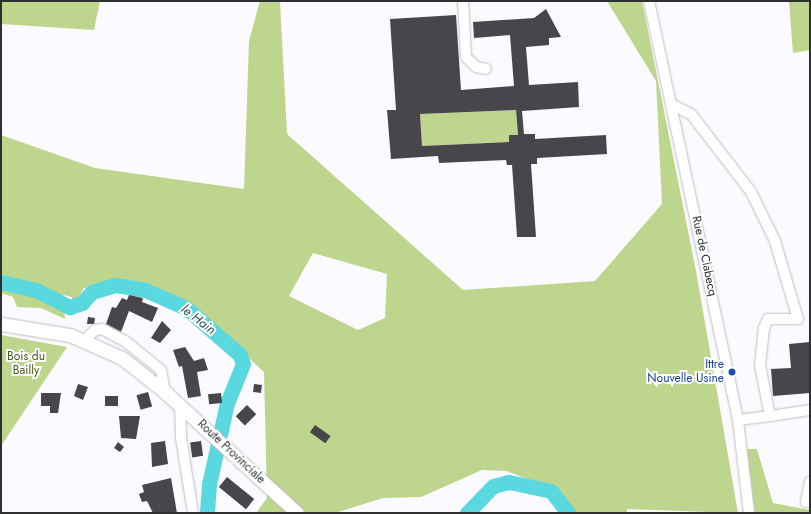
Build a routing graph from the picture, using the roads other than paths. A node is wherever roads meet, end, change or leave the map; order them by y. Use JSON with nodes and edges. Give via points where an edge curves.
{"nodes":[{"id":1,"x":463,"y":1,"type":"edge"},
{"id":2,"x":649,"y":1,"type":"edge"},
{"id":3,"x":486,"y":69,"type":"dead end"},
{"id":4,"x":671,"y":104,"type":"junction"},
{"id":5,"x":1,"y":324,"type":"edge"},
{"id":6,"x":180,"y":405,"type":"junction"},
{"id":7,"x":810,"y":410,"type":"edge"},
{"id":8,"x":770,"y":416,"type":"junction"},
{"id":9,"x":738,"y":420,"type":"junction"},
{"id":10,"x":810,"y":481,"type":"edge"},
{"id":11,"x":806,"y":502,"type":"dead end"},
{"id":12,"x":193,"y":513,"type":"edge"},
{"id":13,"x":297,"y":513,"type":"edge"},
{"id":14,"x":749,"y":513,"type":"edge"}],
"edges":[{"from":1,"to":3,"type":"street","via":[[466,57],[476,67]]},
{"from":2,"to":4,"type":"street","name":"Rue de Clabecq"},
{"from":4,"to":8,"type":"street","via":[[696,120],[751,192],[775,241],[798,319],[768,319],[764,328],[760,365]]},
{"from":4,"to":9,"type":"street","name":"Rue de Clabecq"},
{"from":5,"to":6,"type":"main road","name":"Route Provinciale","via":[[85,340],[122,358]]},
{"from":6,"to":12,"type":"street","via":[[180,438]]},
{"from":6,"to":13,"type":"main road","name":"Route Provinciale"},
{"from":7,"to":8,"type":"street"},
{"from":8,"to":9,"type":"street"},
{"from":9,"to":14,"type":"street","name":"Rue de Clabecq"},
{"from":10,"to":11,"type":"street"}]}
